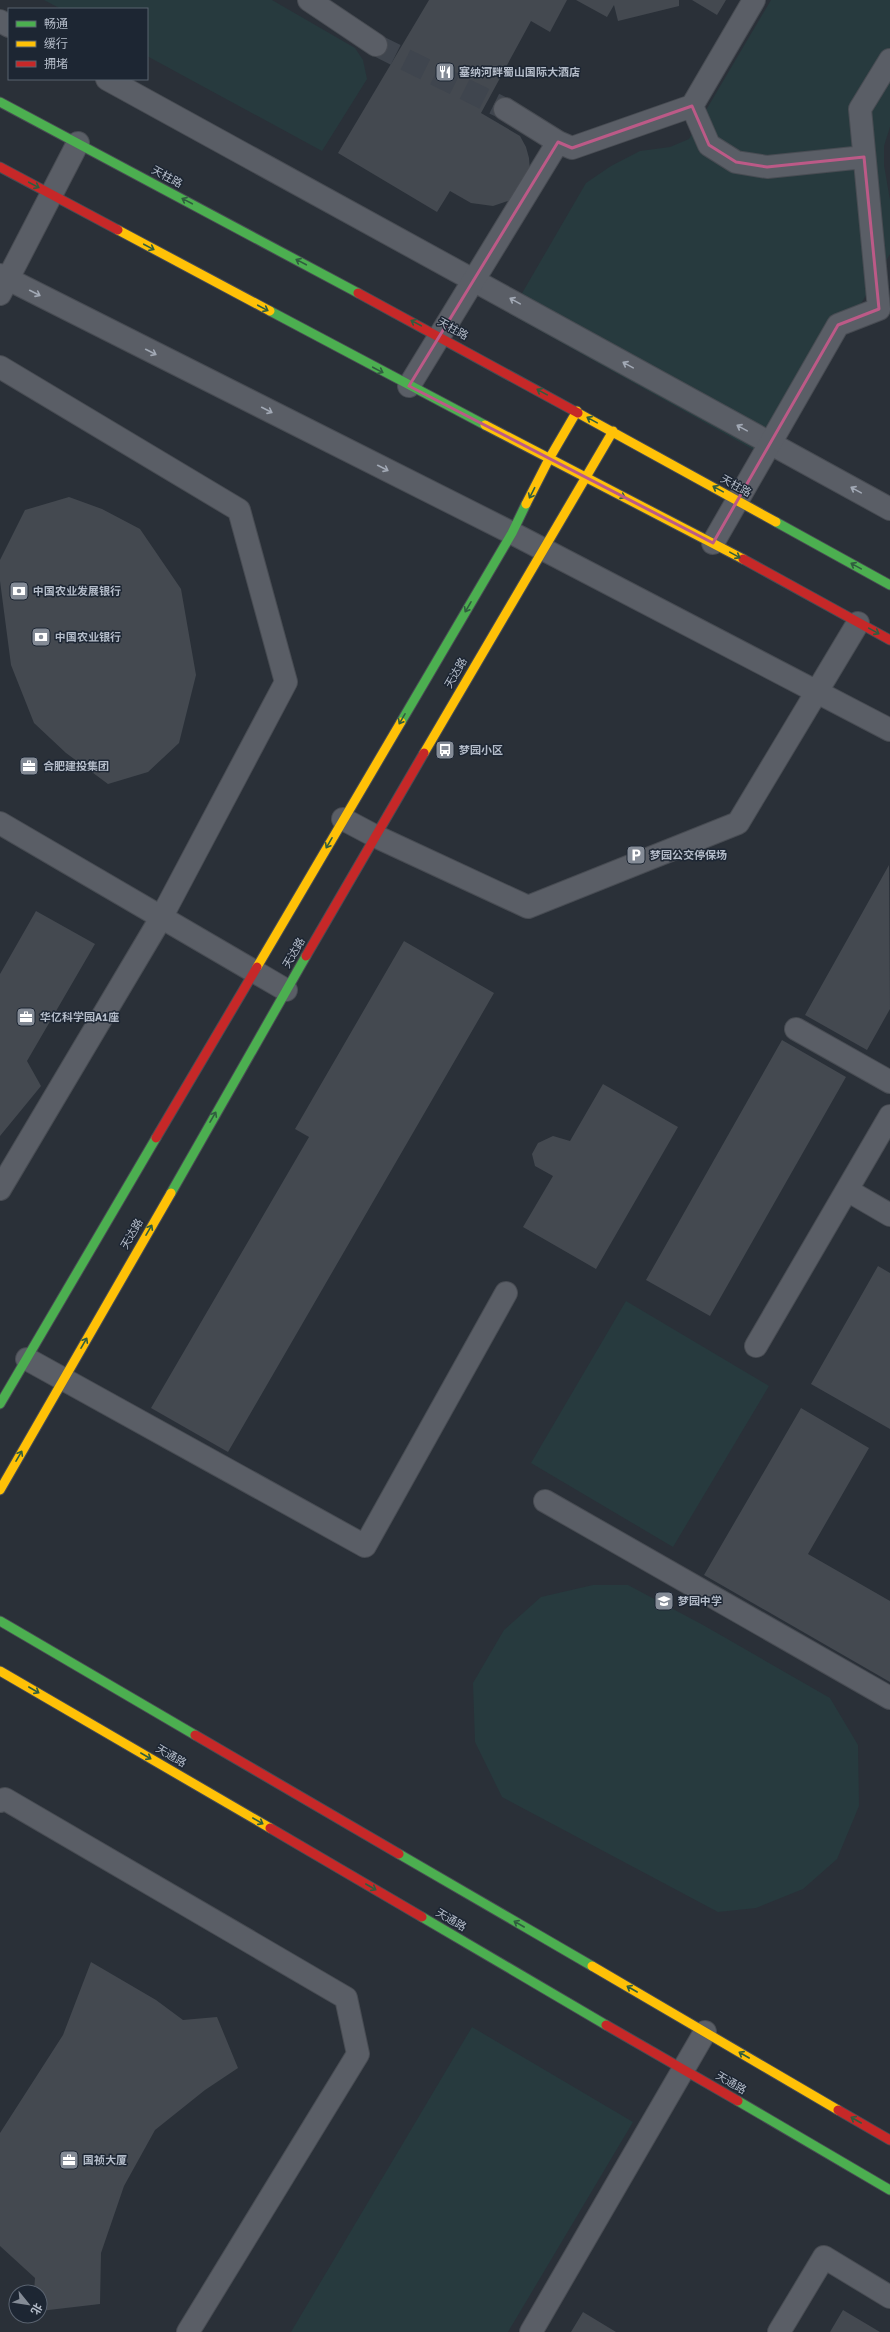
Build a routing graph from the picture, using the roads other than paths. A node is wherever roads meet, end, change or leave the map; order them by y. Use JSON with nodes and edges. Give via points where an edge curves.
{"nodes":[{"id":1,"x":309,"y":0,"type":"edge"},
{"id":2,"x":754,"y":0,"type":"edge"},
{"id":3,"x":376,"y":45,"type":"tunnel mouth"},
{"id":4,"x":890,"y":60,"type":"edge"},
{"id":5,"x":109,"y":80,"type":"edge"},
{"id":6,"x":0,"y":102,"type":"edge"},
{"id":7,"x":692,"y":106,"type":"junction"},
{"id":8,"x":505,"y":109,"type":"tunnel mouth"},
{"id":9,"x":558,"y":142,"type":"junction"},
{"id":10,"x":78,"y":143,"type":"junction"},
{"id":11,"x":864,"y":157,"type":"junction"},
{"id":12,"x":0,"y":167,"type":"edge"},
{"id":13,"x":53,"y":195,"type":"junction"},
{"id":14,"x":475,"y":279,"type":"junction"},
{"id":15,"x":3,"y":283,"type":"edge"},
{"id":16,"x":885,"y":312,"type":"edge"},
{"id":17,"x":440,"y":336,"type":"junction"},
{"id":18,"x":0,"y":367,"type":"edge"},
{"id":19,"x":408,"y":386,"type":"junction"},
{"id":20,"x":577,"y":411,"type":"junction"},
{"id":21,"x":612,"y":431,"type":"junction"},
{"id":22,"x":770,"y":443,"type":"junction"},
{"id":23,"x":549,"y":459,"type":"junction"},
{"id":24,"x":585,"y":477,"type":"junction"},
{"id":25,"x":737,"y":500,"type":"junction"},
{"id":26,"x":890,"y":509,"type":"edge"},
{"id":27,"x":512,"y":533,"type":"junction"},
{"id":28,"x":713,"y":543,"type":"junction"},
{"id":29,"x":542,"y":548,"type":"junction"},
{"id":30,"x":890,"y":585,"type":"edge"},
{"id":31,"x":858,"y":623,"type":"junction"},
{"id":32,"x":890,"y":640,"type":"edge"},
{"id":33,"x":817,"y":692,"type":"junction"},
{"id":34,"x":890,"y":730,"type":"edge"},
{"id":35,"x":343,"y":819,"type":"junction"},
{"id":36,"x":0,"y":823,"type":"edge"},
{"id":37,"x":375,"y":836,"type":"junction"},
{"id":38,"x":161,"y":918,"type":"junction"},
{"id":39,"x":254,"y":971,"type":"junction"},
{"id":40,"x":286,"y":990,"type":"junction"},
{"id":41,"x":796,"y":1029,"type":"dead end"},
{"id":42,"x":890,"y":1082,"type":"edge"},
{"id":43,"x":890,"y":1116,"type":"edge"},
{"id":44,"x":0,"y":1189,"type":"edge"},
{"id":45,"x":847,"y":1190,"type":"junction"},
{"id":46,"x":890,"y":1215,"type":"edge"},
{"id":47,"x":506,"y":1293,"type":"dead end"},
{"id":48,"x":756,"y":1346,"type":"dead end"},
{"id":49,"x":27,"y":1359,"type":"junction"},
{"id":50,"x":63,"y":1379,"type":"junction"},
{"id":51,"x":0,"y":1404,"type":"edge"},
{"id":52,"x":0,"y":1490,"type":"edge"},
{"id":53,"x":545,"y":1501,"type":"dead end"},
{"id":54,"x":0,"y":1621,"type":"edge"},
{"id":55,"x":0,"y":1670,"type":"edge"},
{"id":56,"x":890,"y":1698,"type":"edge"},
{"id":57,"x":0,"y":1801,"type":"edge"},
{"id":58,"x":705,"y":2032,"type":"junction"},
{"id":59,"x":685,"y":2070,"type":"junction"},
{"id":60,"x":889,"y":2136,"type":"edge"},
{"id":61,"x":890,"y":2190,"type":"edge"},
{"id":62,"x":890,"y":2297,"type":"edge"},
{"id":63,"x":188,"y":2332,"type":"edge"},
{"id":64,"x":531,"y":2332,"type":"edge"},
{"id":65,"x":780,"y":2332,"type":"edge"}],
"edges":[{"from":1,"to":3,"type":"street"},
{"from":2,"to":7,"type":"street"},
{"from":4,"to":11,"type":"street","via":[[860,110]]},
{"from":5,"to":14,"type":"street"},
{"from":6,"to":10,"type":"street","name":"天柱路"},
{"from":7,"to":9,"type":"street","via":[[572,148]]},
{"from":7,"to":11,"type":"street","via":[[709,145],[736,162],[767,167]]},
{"from":8,"to":9,"type":"street"},
{"from":9,"to":14,"type":"street"},
{"from":10,"to":13,"type":"street"},
{"from":17,"to":10,"type":"street","name":"天柱路","one_way":true},
{"from":11,"to":16,"type":"street"},
{"from":12,"to":13,"type":"street","one_way":true},
{"from":13,"to":15,"type":"street"},
{"from":13,"to":19,"type":"street","one_way":true},
{"from":14,"to":17,"type":"street"},
{"from":22,"to":14,"type":"street","one_way":true},
{"from":15,"to":27,"type":"street","one_way":true},
{"from":16,"to":22,"type":"street","via":[[838,325]]},
{"from":17,"to":19,"type":"street"},
{"from":20,"to":17,"type":"street","name":"天柱路","one_way":true},
{"from":18,"to":38,"type":"street","via":[[239,510],[286,682]]},
{"from":19,"to":23,"type":"street"},
{"from":21,"to":20,"type":"street","name":"天柱路","one_way":true},
{"from":20,"to":23,"type":"street"},
{"from":21,"to":24,"type":"street","name":"天达路"},
{"from":25,"to":21,"type":"street","name":"天柱路","one_way":true},
{"from":22,"to":25,"type":"street"},
{"from":26,"to":22,"type":"street","one_way":true},
{"from":23,"to":24,"type":"street"},
{"from":23,"to":27,"type":"street","one_way":true},
{"from":24,"to":28,"type":"street","one_way":true},
{"from":24,"to":29,"type":"street","name":"天达路"},
{"from":25,"to":28,"type":"street"},
{"from":30,"to":25,"type":"street","name":"天柱路","one_way":true},
{"from":27,"to":29,"type":"street"},
{"from":27,"to":35,"type":"street","one_way":true},
{"from":28,"to":31,"type":"street","one_way":true},
{"from":29,"to":33,"type":"street"},
{"from":29,"to":37,"type":"street","name":"天达路"},
{"from":31,"to":32,"type":"street","one_way":true},
{"from":31,"to":33,"type":"street"},
{"from":33,"to":34,"type":"street"},
{"from":33,"to":37,"type":"street","via":[[738,823],[528,907]]},
{"from":35,"to":37,"type":"street"},
{"from":35,"to":39,"type":"street","one_way":true},
{"from":36,"to":38,"type":"street"},
{"from":37,"to":40,"type":"street","name":"天达路"},
{"from":38,"to":39,"type":"street"},
{"from":38,"to":44,"type":"street"},
{"from":39,"to":40,"type":"street"},
{"from":39,"to":49,"type":"street"},
{"from":50,"to":40,"type":"street","name":"天达路","one_way":true},
{"from":41,"to":42,"type":"street"},
{"from":43,"to":45,"type":"street"},
{"from":45,"to":46,"type":"street"},
{"from":45,"to":48,"type":"street"},
{"from":47,"to":50,"type":"street","via":[[365,1546]]},
{"from":49,"to":50,"type":"street"},
{"from":49,"to":51,"type":"street"},
{"from":52,"to":50,"type":"street","name":"天达路","one_way":true},
{"from":53,"to":56,"type":"street"},
{"from":58,"to":54,"type":"street","one_way":true},
{"from":55,"to":59,"type":"street","name":"天通路","one_way":true},
{"from":57,"to":63,"type":"street","via":[[5,1799],[346,1998],[358,2054]]},
{"from":58,"to":59,"type":"street"},
{"from":60,"to":58,"type":"street","one_way":true},
{"from":59,"to":61,"type":"street","name":"天通路"},
{"from":59,"to":64,"type":"street"},
{"from":62,"to":65,"type":"street","via":[[824,2257]]}]}
